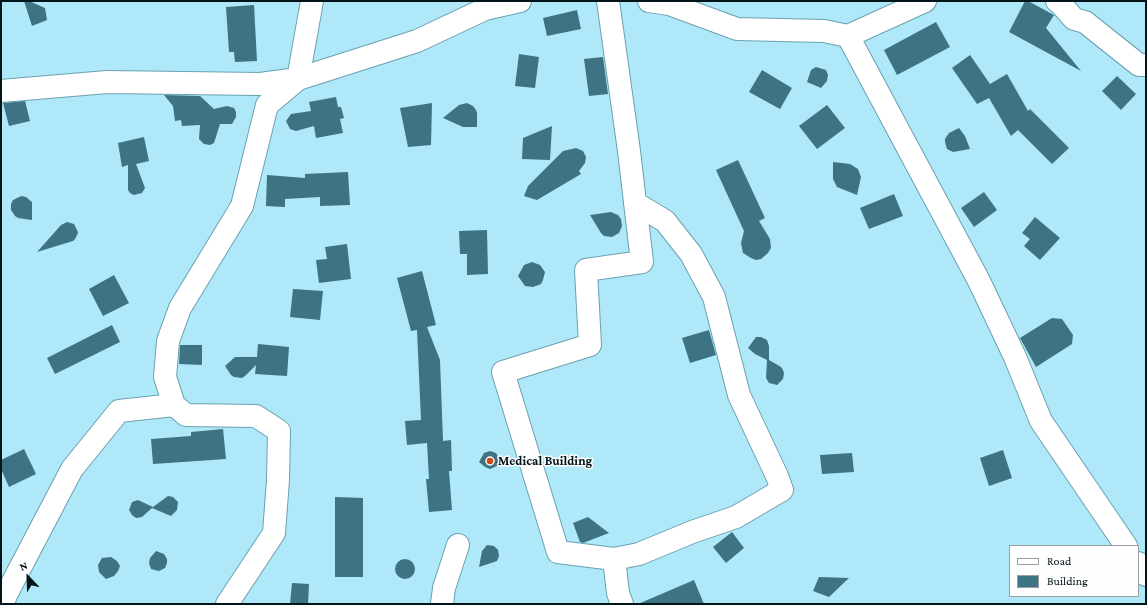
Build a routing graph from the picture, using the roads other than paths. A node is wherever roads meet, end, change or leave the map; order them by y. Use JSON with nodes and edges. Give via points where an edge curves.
{"nodes":[{"id":1,"x":312,"y":1,"type":"edge"},
{"id":2,"x":520,"y":1,"type":"edge"},
{"id":3,"x":608,"y":1,"type":"edge"},
{"id":4,"x":649,"y":1,"type":"edge"},
{"id":5,"x":925,"y":1,"type":"edge"},
{"id":6,"x":1059,"y":2,"type":"edge"},
{"id":7,"x":848,"y":36,"type":"junction"},
{"id":8,"x":1144,"y":68,"type":"edge"},
{"id":9,"x":298,"y":79,"type":"junction"},
{"id":10,"x":1,"y":90,"type":"edge"},
{"id":11,"x":635,"y":203,"type":"junction"},
{"id":12,"x":174,"y":405,"type":"junction"},
{"id":13,"x":1125,"y":545,"type":"edge"},
{"id":14,"x":458,"y":546,"type":"dead end"},
{"id":15,"x":614,"y":559,"type":"junction"},
{"id":16,"x":1139,"y":564,"type":"edge"},
{"id":17,"x":1146,"y":575,"type":"edge"},
{"id":18,"x":3,"y":604,"type":"edge"},
{"id":19,"x":227,"y":604,"type":"edge"},
{"id":20,"x":442,"y":604,"type":"edge"},
{"id":21,"x":622,"y":604,"type":"edge"}],
"edges":[{"from":1,"to":9,"type":"street"},
{"from":2,"to":9,"type":"street","via":[[485,9],[416,41]]},
{"from":3,"to":11,"type":"street"},
{"from":4,"to":7,"type":"street","via":[[669,4],[737,29],[824,31]]},
{"from":5,"to":7,"type":"street"},
{"from":6,"to":8,"type":"street","via":[[1074,19],[1085,22]]},
{"from":7,"to":13,"type":"street","via":[[979,281],[1041,420]]},
{"from":9,"to":10,"type":"street","via":[[260,84],[107,82]]},
{"from":9,"to":12,"type":"street","via":[[267,105],[242,206],[180,308],[168,341],[165,377]]},
{"from":11,"to":15,"type":"street","via":[[664,221],[691,254],[714,297],[739,395],[782,490],[736,516],[639,554]]},
{"from":11,"to":15,"type":"street","via":[[642,262],[586,270],[590,344],[503,372],[558,552]]},
{"from":12,"to":18,"type":"street","via":[[119,411],[72,470]]},
{"from":12,"to":19,"type":"street","via":[[186,415],[256,416],[280,431],[274,533]]},
{"from":14,"to":20,"type":"street","via":[[444,588]]},
{"from":15,"to":21,"type":"street","via":[[618,593]]},
{"from":16,"to":17,"type":"street"}]}
